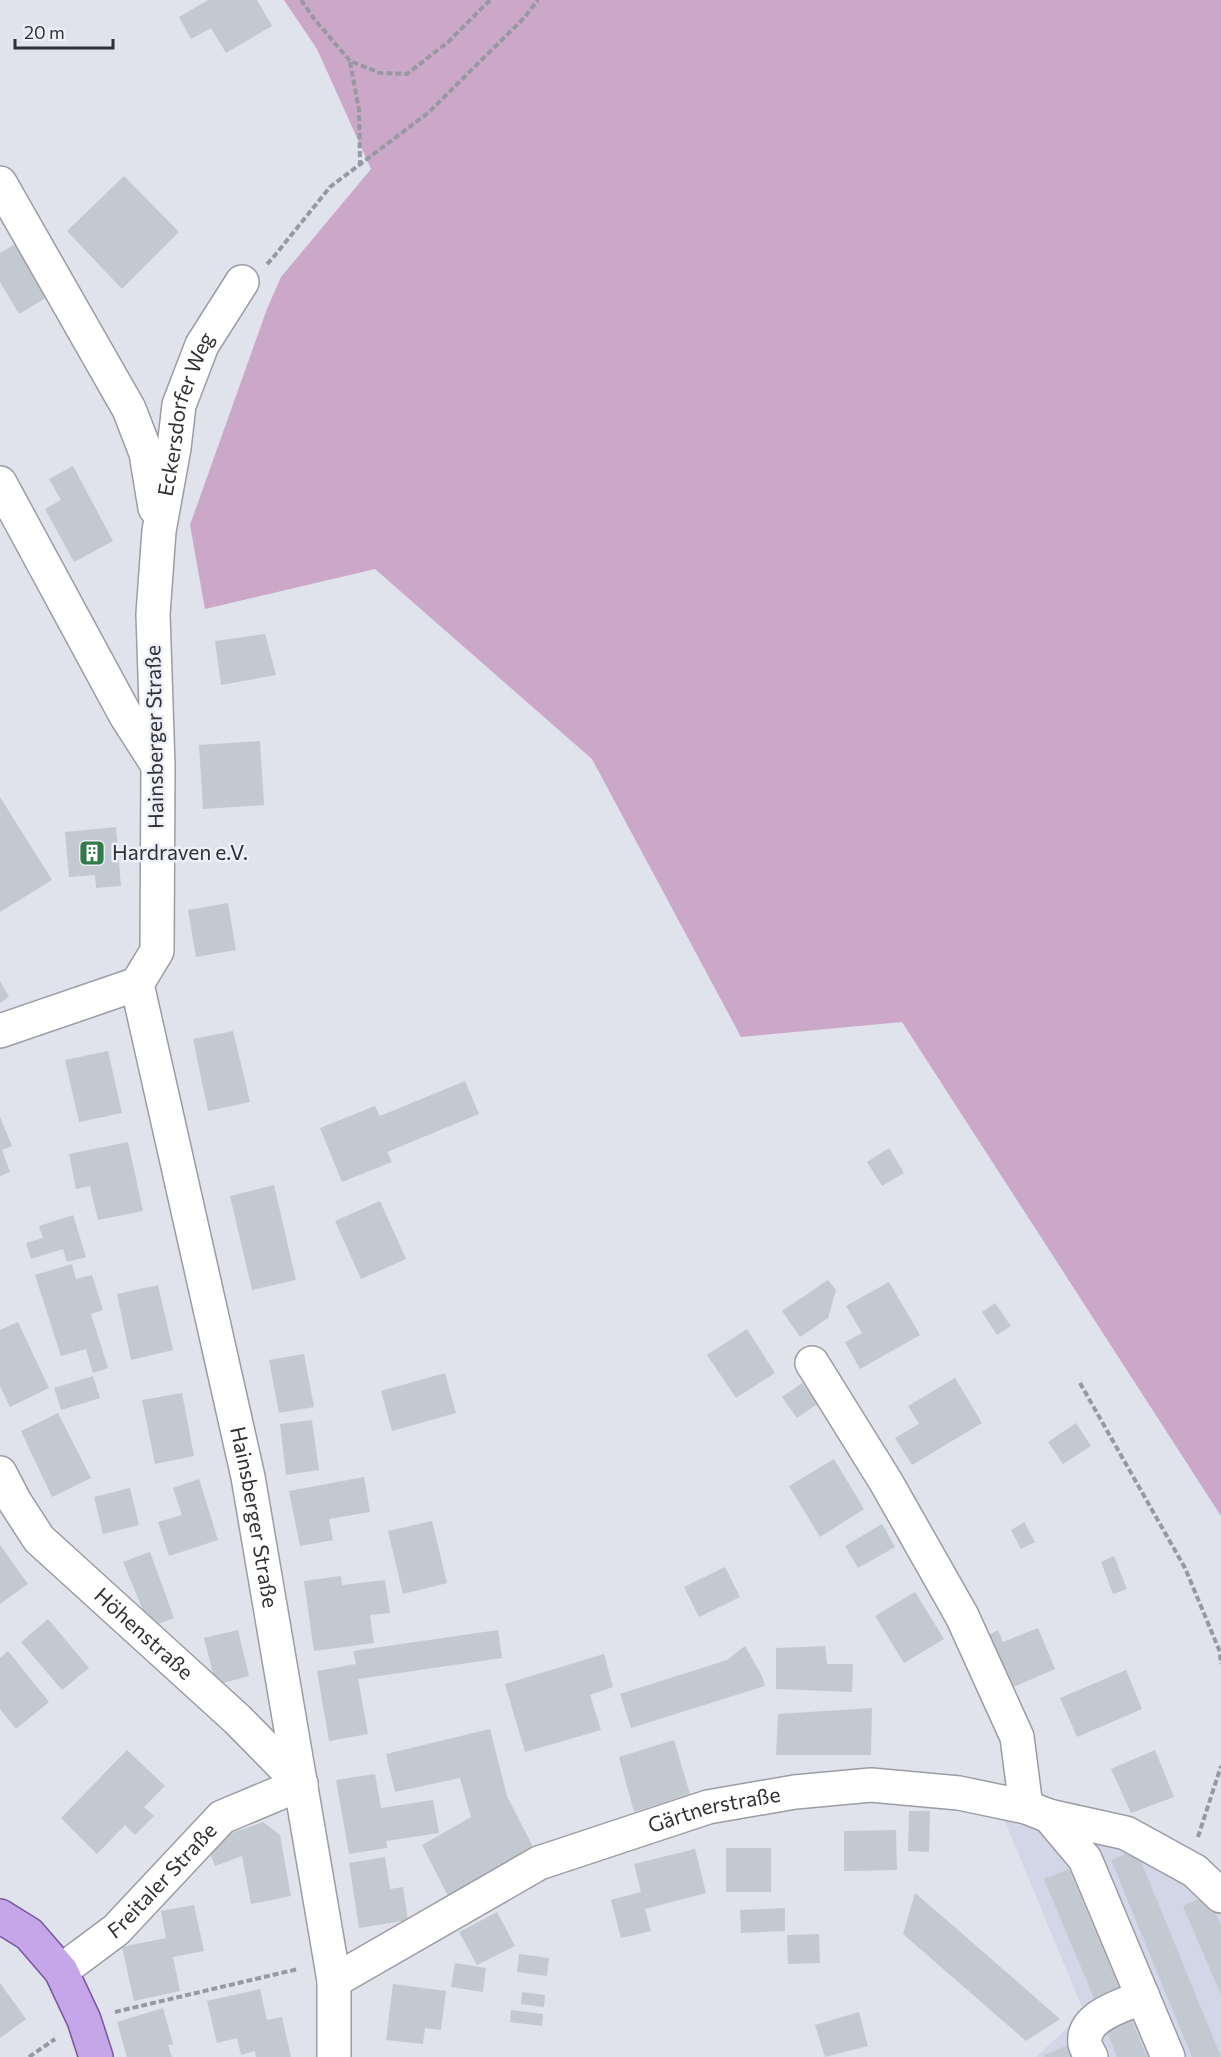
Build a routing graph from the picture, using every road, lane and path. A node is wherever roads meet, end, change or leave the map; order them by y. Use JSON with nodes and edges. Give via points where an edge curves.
{"nodes":[{"id":1,"x":301,"y":0,"type":"edge"},
{"id":2,"x":490,"y":0,"type":"edge"},
{"id":3,"x":538,"y":0,"type":"edge"},
{"id":4,"x":350,"y":61,"type":"junction"},
{"id":5,"x":360,"y":164,"type":"junction"},
{"id":6,"x":0,"y":183,"type":"edge"},
{"id":7,"x":242,"y":282,"type":"joint"},
{"id":8,"x":0,"y":483,"type":"edge"},
{"id":9,"x":158,"y":544,"type":"junction"},
{"id":10,"x":158,"y":766,"type":"junction"},
{"id":11,"x":137,"y":984,"type":"junction"},
{"id":12,"x":0,"y":1031,"type":"edge"},
{"id":13,"x":812,"y":1363,"type":"dead end"},
{"id":14,"x":1080,"y":1383,"type":"dead end"},
{"id":15,"x":0,"y":1473,"type":"edge"},
{"id":16,"x":1221,"y":1664,"type":"edge"},
{"id":17,"x":1221,"y":1767,"type":"edge"},
{"id":18,"x":301,"y":1784,"type":"junction"},
{"id":19,"x":1037,"y":1812,"type":"junction"},
{"id":20,"x":1197,"y":1839,"type":"dead end"},
{"id":21,"x":1221,"y":1896,"type":"edge"},
{"id":22,"x":0,"y":1916,"type":"edge"},
{"id":23,"x":294,"y":1970,"type":"dead end"},
{"id":24,"x":61,"y":1971,"type":"junction"},
{"id":25,"x":334,"y":1981,"type":"junction"},
{"id":26,"x":1143,"y":1997,"type":"junction"},
{"id":27,"x":84,"y":2020,"type":"junction"},
{"id":28,"x":57,"y":2038,"type":"dead end"},
{"id":29,"x":29,"y":2057,"type":"edge"},
{"id":30,"x":96,"y":2057,"type":"edge"},
{"id":31,"x":334,"y":2057,"type":"edge"},
{"id":32,"x":1091,"y":2057,"type":"edge"},
{"id":33,"x":1168,"y":2057,"type":"edge"}],
"edges":[{"from":1,"to":4,"type":"path"},
{"from":2,"to":4,"type":"path","via":[[448,42],[408,74],[380,73]]},
{"from":3,"to":5,"type":"path","via":[[428,113]]},
{"from":4,"to":5,"type":"path","via":[[359,110]]},
{"from":5,"to":7,"type":"path","via":[[330,187],[272,260]]},
{"from":6,"to":9,"type":"street","via":[[129,409],[146,453]]},
{"from":7,"to":9,"type":"street","name":"Eckersdorfer Weg","via":[[202,345],[179,405]]},
{"from":8,"to":10,"type":"street","via":[[125,714]]},
{"from":9,"to":10,"type":"street","name":"Hainsberger Straße","via":[[153,614]]},
{"from":10,"to":11,"type":"street","name":"Hainsberger Straße","via":[[157,951]]},
{"from":11,"to":12,"type":"street"},
{"from":11,"to":18,"type":"street","name":"Hainsberger Straße","via":[[248,1477]]},
{"from":13,"to":19,"type":"street","via":[[962,1616],[1017,1737]]},
{"from":14,"to":16,"type":"path","via":[[1185,1568],[1220,1652]]},
{"from":15,"to":18,"type":"street","name":"Höhenstraße","via":[[39,1539],[237,1719]]},
{"from":17,"to":20,"type":"path"},
{"from":18,"to":24,"type":"street","name":"Freitaler Straße","via":[[222,1816],[116,1930]]},
{"from":18,"to":25,"type":"street","name":"Hainsberger Straße"},
{"from":19,"to":21,"type":"street","name":"Gärtnerstraße","via":[[1126,1833],[1195,1871]]},
{"from":19,"to":25,"type":"street","name":"Gärtnerstraße","via":[[959,1792],[871,1785],[795,1791],[708,1807],[539,1863]]},
{"from":19,"to":26,"type":"street","via":[[1085,1859]]},
{"from":22,"to":24,"type":"main road","via":[[29,1934]]},
{"from":23,"to":27,"type":"path"},
{"from":24,"to":27,"type":"main road"},
{"from":25,"to":31,"type":"street","name":"Hainsberger Straße"},
{"from":26,"to":32,"type":"street","via":[[1090,2024],[1085,2043]]},
{"from":26,"to":33,"type":"street"},
{"from":27,"to":30,"type":"main road"},
{"from":28,"to":29,"type":"path"}]}
